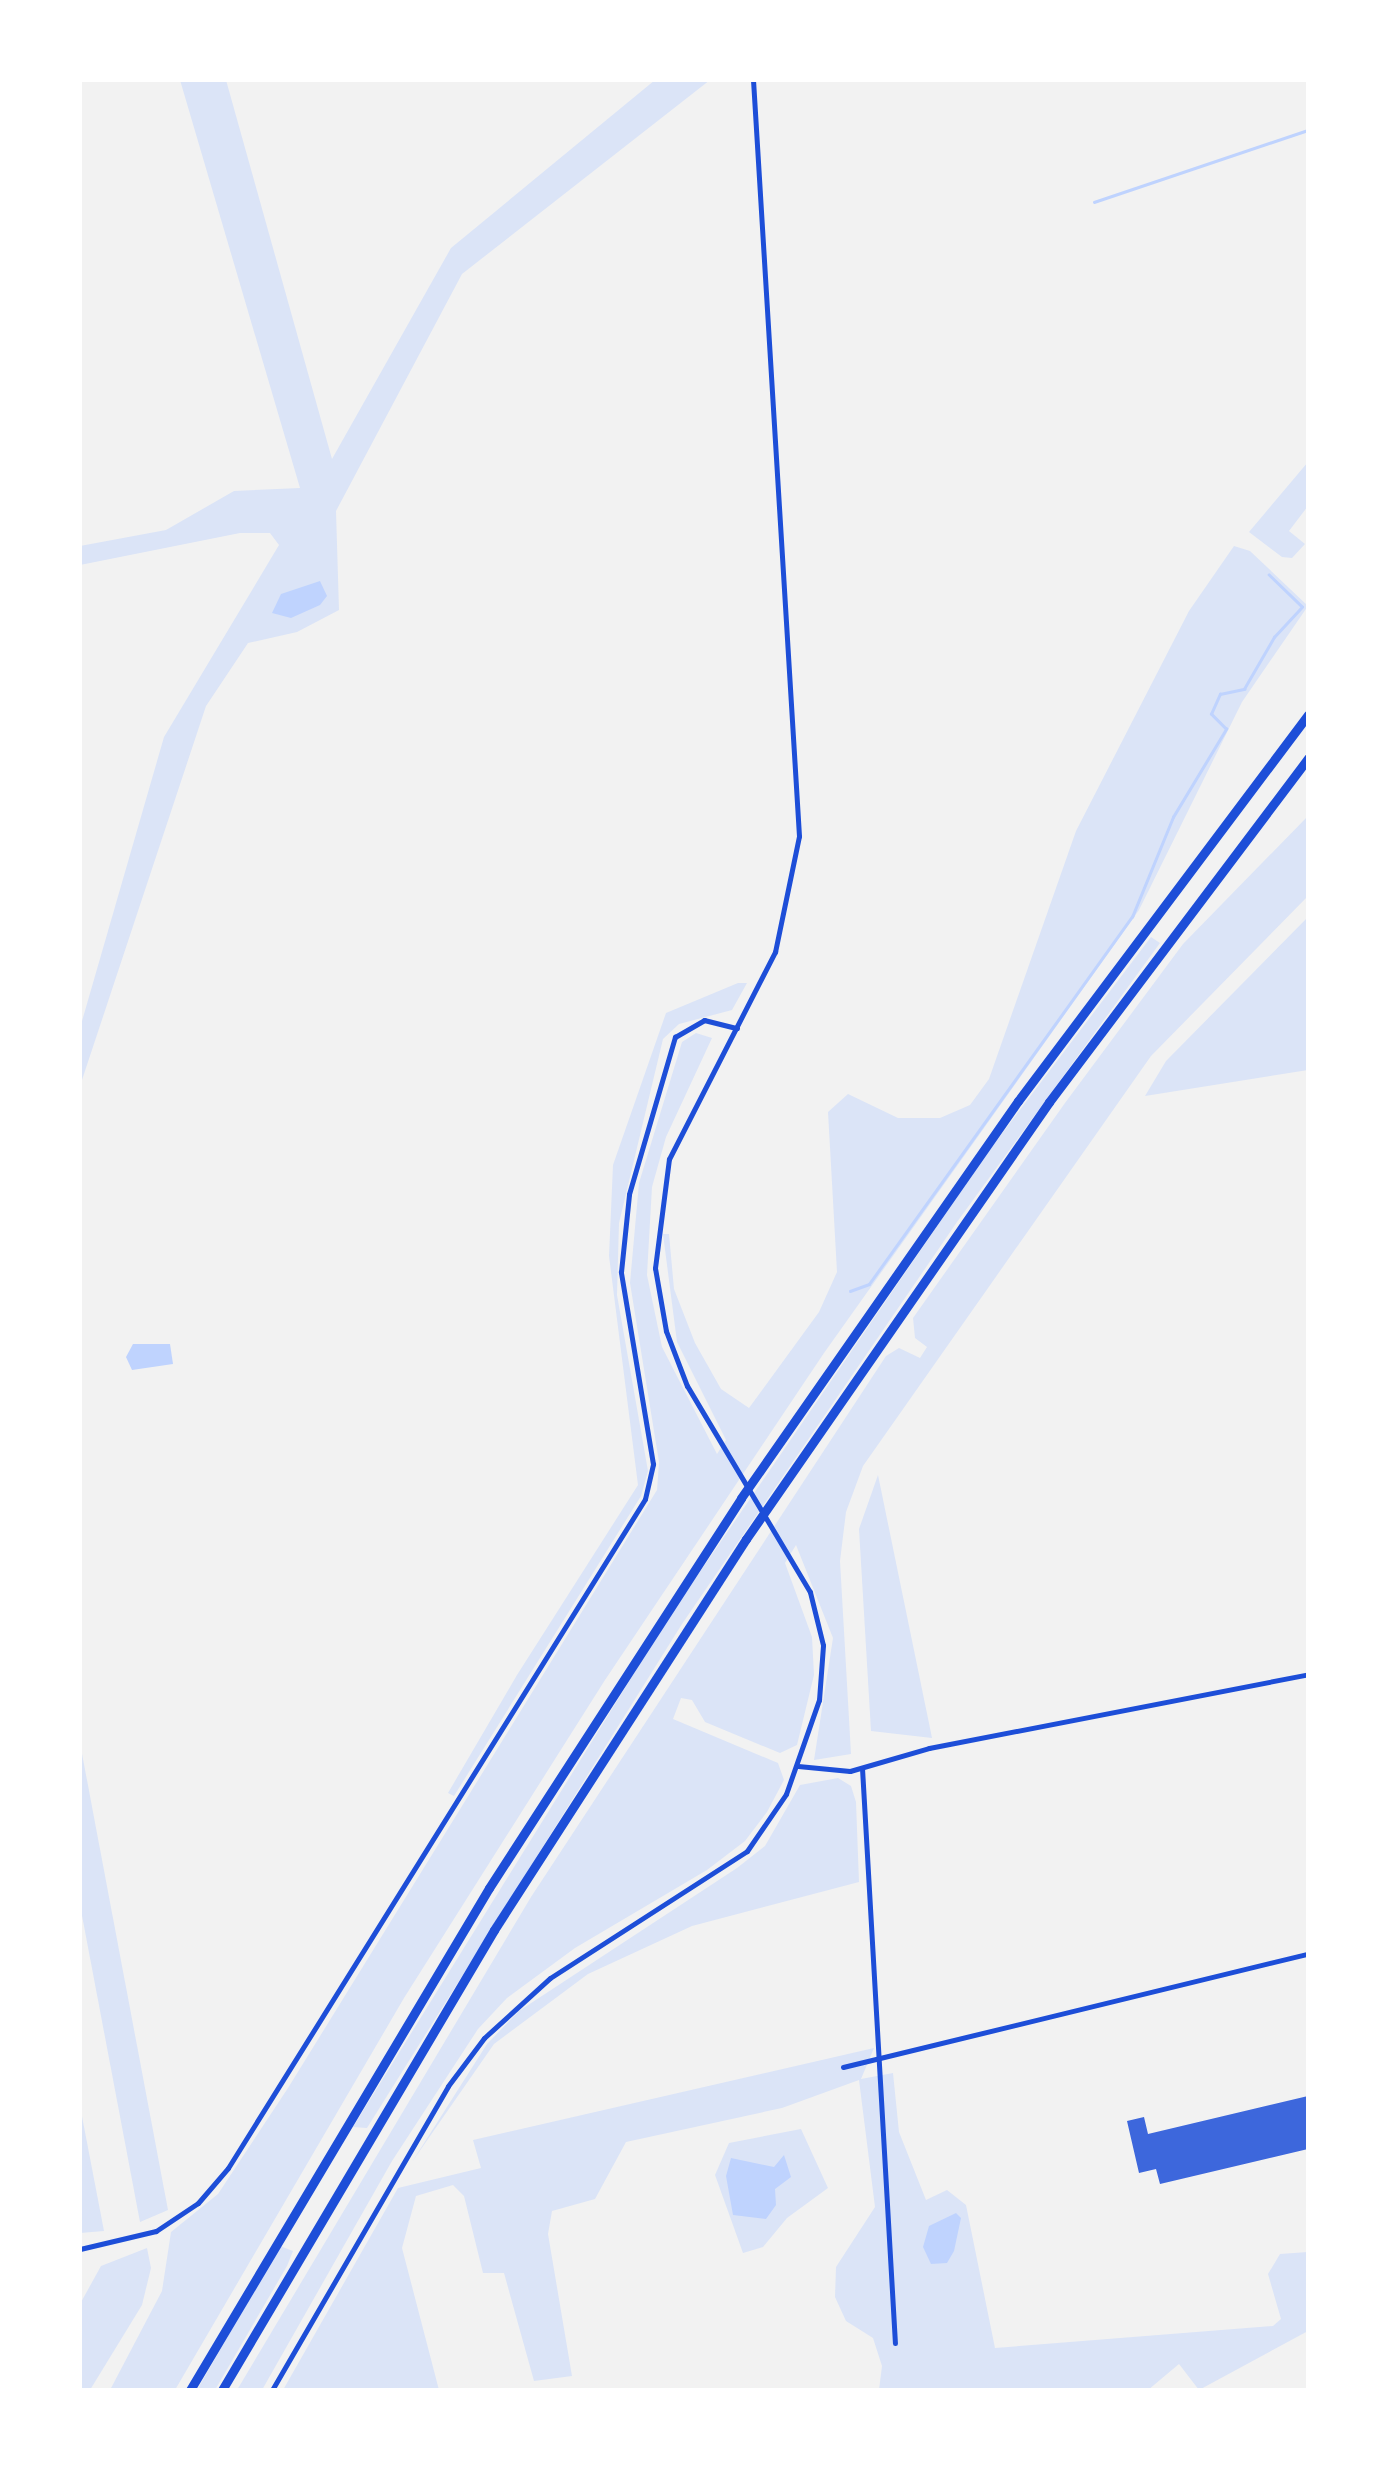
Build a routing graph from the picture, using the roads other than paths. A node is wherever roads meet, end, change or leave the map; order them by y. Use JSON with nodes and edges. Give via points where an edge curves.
{"nodes":[{"id":1,"x":753,"y":80,"type":"edge"},
{"id":2,"x":1308,"y":715,"type":"edge"},
{"id":3,"x":1308,"y":758,"type":"edge"},
{"id":4,"x":736,"y":1028,"type":"junction"},
{"id":5,"x":1308,"y":1674,"type":"edge"},
{"id":6,"x":798,"y":1766,"type":"junction"},
{"id":7,"x":862,"y":1768,"type":"junction"},
{"id":8,"x":1308,"y":1954,"type":"edge"},
{"id":9,"x":880,"y":2059,"type":"junction"},
{"id":10,"x":844,"y":2067,"type":"dead end"},
{"id":11,"x":80,"y":2249,"type":"edge"},
{"id":12,"x":895,"y":2342,"type":"dead end"},
{"id":13,"x":190,"y":2390,"type":"edge"},
{"id":14,"x":222,"y":2390,"type":"edge"},
{"id":15,"x":272,"y":2390,"type":"edge"}],
"edges":[{"from":1,"to":4,"type":"street","via":[[800,813],[784,924]]},
{"from":2,"to":13,"type":"highway","via":[[1038,1074],[741,1498],[488,1888]]},
{"from":3,"to":14,"type":"highway","via":[[1049,1102],[746,1539],[503,1916]]},
{"from":4,"to":6,"type":"street","via":[[676,1140],[655,1235],[670,1344],[816,1610],[824,1664]]},
{"from":4,"to":11,"type":"street","via":[[704,1020],[675,1036],[629,1194],[621,1272],[653,1464],[645,1499],[218,2182],[156,2231]]},
{"from":5,"to":7,"type":"street","via":[[929,1748]]},
{"from":6,"to":7,"type":"street","via":[[815,1772]]},
{"from":6,"to":15,"type":"street","via":[[772,1822],[738,1860],[550,1978],[484,2038],[448,2086]]},
{"from":7,"to":9,"type":"street"},
{"from":8,"to":9,"type":"street"},
{"from":9,"to":10,"type":"street"},
{"from":9,"to":12,"type":"street"}]}
